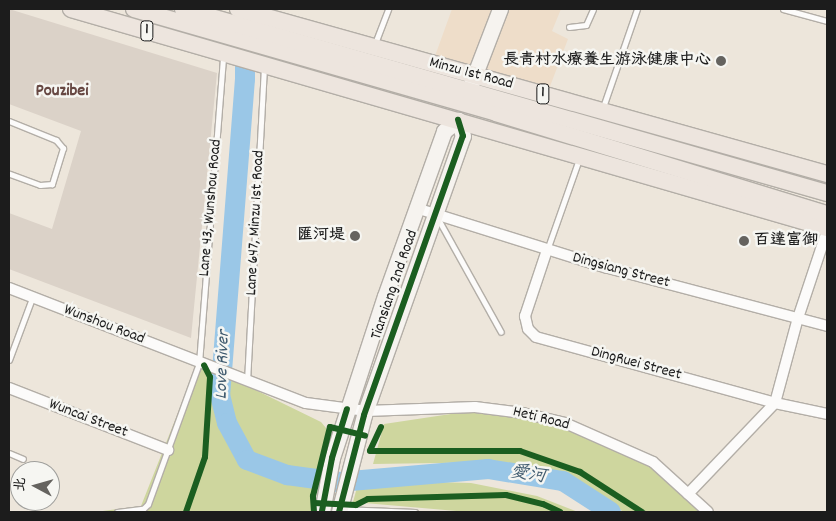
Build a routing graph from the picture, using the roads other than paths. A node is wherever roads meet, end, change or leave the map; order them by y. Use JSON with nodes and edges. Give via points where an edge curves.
{"nodes":[{"id":1,"x":71,"y":9,"type":"edge"},
{"id":2,"x":134,"y":9,"type":"edge"},
{"id":3,"x":183,"y":9,"type":"edge"},
{"id":4,"x":388,"y":9,"type":"edge"},
{"id":5,"x":500,"y":9,"type":"edge"},
{"id":6,"x":593,"y":9,"type":"edge"},
{"id":7,"x":637,"y":9,"type":"edge"},
{"id":8,"x":783,"y":9,"type":"edge"},
{"id":9,"x":258,"y":18,"type":"edge"},
{"id":10,"x":230,"y":21,"type":"edge"},
{"id":11,"x":827,"y":21,"type":"edge"},
{"id":12,"x":569,"y":27,"type":"dead end"},
{"id":13,"x":373,"y":47,"type":"junction"},
{"id":14,"x":272,"y":48,"type":"junction"},
{"id":15,"x":223,"y":53,"type":"junction"},
{"id":16,"x":270,"y":66,"type":"junction"},
{"id":17,"x":469,"y":89,"type":"junction"},
{"id":18,"x":602,"y":110,"type":"junction"},
{"id":19,"x":458,"y":120,"type":"junction"},
{"id":20,"x":9,"y":122,"type":"edge"},
{"id":21,"x":580,"y":156,"type":"junction"},
{"id":22,"x":9,"y":174,"type":"edge"},
{"id":23,"x":827,"y":174,"type":"edge"},
{"id":24,"x":827,"y":193,"type":"edge"},
{"id":25,"x":416,"y":208,"type":"junction"},
{"id":26,"x":435,"y":214,"type":"junction"},
{"id":27,"x":827,"y":214,"type":"edge"},
{"id":28,"x":827,"y":230,"type":"edge"},
{"id":29,"x":547,"y":250,"type":"junction"},
{"id":30,"x":9,"y":288,"type":"edge"},
{"id":31,"x":32,"y":298,"type":"junction"},
{"id":32,"x":798,"y":318,"type":"junction"},
{"id":33,"x":827,"y":326,"type":"edge"},
{"id":34,"x":501,"y":332,"type":"dead end"},
{"id":35,"x":9,"y":360,"type":"edge"},
{"id":36,"x":201,"y":364,"type":"junction"},
{"id":37,"x":245,"y":380,"type":"junction"},
{"id":38,"x":9,"y":388,"type":"edge"},
{"id":39,"x":775,"y":403,"type":"junction"},
{"id":40,"x":347,"y":409,"type":"junction"},
{"id":41,"x":366,"y":411,"type":"junction"},
{"id":42,"x":827,"y":414,"type":"edge"},
{"id":43,"x":168,"y":450,"type":"junction"},
{"id":44,"x":9,"y":453,"type":"edge"},
{"id":45,"x":23,"y":459,"type":"dead end"},
{"id":46,"x":688,"y":494,"type":"junction"},
{"id":47,"x":323,"y":506,"type":"edge"},
{"id":48,"x":340,"y":507,"type":"edge"},
{"id":49,"x":117,"y":512,"type":"edge"},
{"id":50,"x":415,"y":512,"type":"edge"},
{"id":51,"x":708,"y":512,"type":"edge"}],
"edges":[{"from":1,"to":15,"type":"main road","number":"1"},
{"from":2,"to":10,"type":"main road","number":"1"},
{"from":3,"to":10,"type":"main road","number":"1"},
{"from":4,"to":13,"type":"lane"},
{"from":5,"to":17,"type":"street"},
{"from":6,"to":12,"type":"lane","via":[[586,25]]},
{"from":7,"to":18,"type":"lane"},
{"from":8,"to":11,"type":"lane"},
{"from":9,"to":10,"type":"main road","number":"1"},
{"from":9,"to":13,"type":"main road","name":"Minzu 1st Road","number":"1"},
{"from":9,"to":17,"type":"main road","name":"Minzu 1st Road","number":"1"},
{"from":10,"to":14,"type":"main road","number":"1"},
{"from":13,"to":17,"type":"main road","name":"Minzu 1st Road","number":"1"},
{"from":14,"to":16,"type":"main road"},
{"from":14,"to":17,"type":"main road","name":"Minzu 1st Road","number":"1"},
{"from":15,"to":16,"type":"main road","number":"1"},
{"from":15,"to":36,"type":"lane","name":"Lane 43, Wunshou Road"},
{"from":16,"to":19,"type":"main road","number":"1"},
{"from":16,"to":37,"type":"lane","name":"Lane 647, Minzu 1st Road"},
{"from":17,"to":18,"type":"main road","name":"Minzu 1st Road","number":"1"},
{"from":17,"to":19,"type":"street"},
{"from":17,"to":24,"type":"main road","name":"Minzu 1st Road","number":"1"},
{"from":17,"to":27,"type":"main road","name":"Minzu 1st Road","number":"1"},
{"from":18,"to":23,"type":"main road","name":"Minzu 1st Road","number":"1"},
{"from":19,"to":21,"type":"main road","number":"1"},
{"from":19,"to":25,"type":"street","name":"Tiansiang 2nd Road","via":[[444,131]]},
{"from":19,"to":26,"type":"street","name":"Tiansiang 2nd Road","via":[[463,136]]},
{"from":20,"to":22,"type":"lane","via":[[56,140],[63,148],[52,184],[40,185]]},
{"from":21,"to":28,"type":"main road","number":"1"},
{"from":21,"to":29,"type":"lane"},
{"from":25,"to":26,"type":"street","name":"Dingsiang Street"},
{"from":25,"to":40,"type":"street","name":"Tiansiang 2nd Road"},
{"from":26,"to":29,"type":"street","name":"Dingsiang Street"},
{"from":26,"to":34,"type":"lane"},
{"from":26,"to":41,"type":"street","name":"Tiansiang 2nd Road"},
{"from":28,"to":32,"type":"street"},
{"from":29,"to":32,"type":"street","name":"Dingsiang Street"},
{"from":29,"to":39,"type":"street","name":"DingRuei Street","via":[[525,316],[528,329],[536,337]]},
{"from":30,"to":31,"type":"street","name":"Wunshou Road"},
{"from":31,"to":35,"type":"lane"},
{"from":31,"to":36,"type":"street","name":"Wunshou Road"},
{"from":32,"to":33,"type":"street","name":"Dingsiang Street"},
{"from":32,"to":39,"type":"street"},
{"from":36,"to":37,"type":"street","name":"Wunshou Road"},
{"from":36,"to":43,"type":"lane","name":"Lane 43, Wunshou Road"},
{"from":37,"to":40,"type":"street","via":[[306,403]]},
{"from":38,"to":43,"type":"street","name":"Wuncai Street"},
{"from":39,"to":42,"type":"street","name":"DingRuei Street"},
{"from":39,"to":46,"type":"street"},
{"from":40,"to":41,"type":"street","name":"Heti Road"},
{"from":40,"to":47,"type":"street","name":"Tiansiang 2nd Road","via":[[332,458]]},
{"from":41,"to":46,"type":"street","name":"Heti Road","via":[[444,407],[523,412],[593,433],[653,462]]},
{"from":41,"to":48,"type":"street","name":"Tiansiang 2nd Road","via":[[350,460]]},
{"from":43,"to":49,"type":"lane","name":"Lane 43, Wunshou Road","via":[[148,504],[143,509]]},
{"from":44,"to":45,"type":"lane"},
{"from":46,"to":51,"type":"street","name":"Heti Road"},
{"from":47,"to":48,"type":"lane"},
{"from":48,"to":50,"type":"lane"}]}
